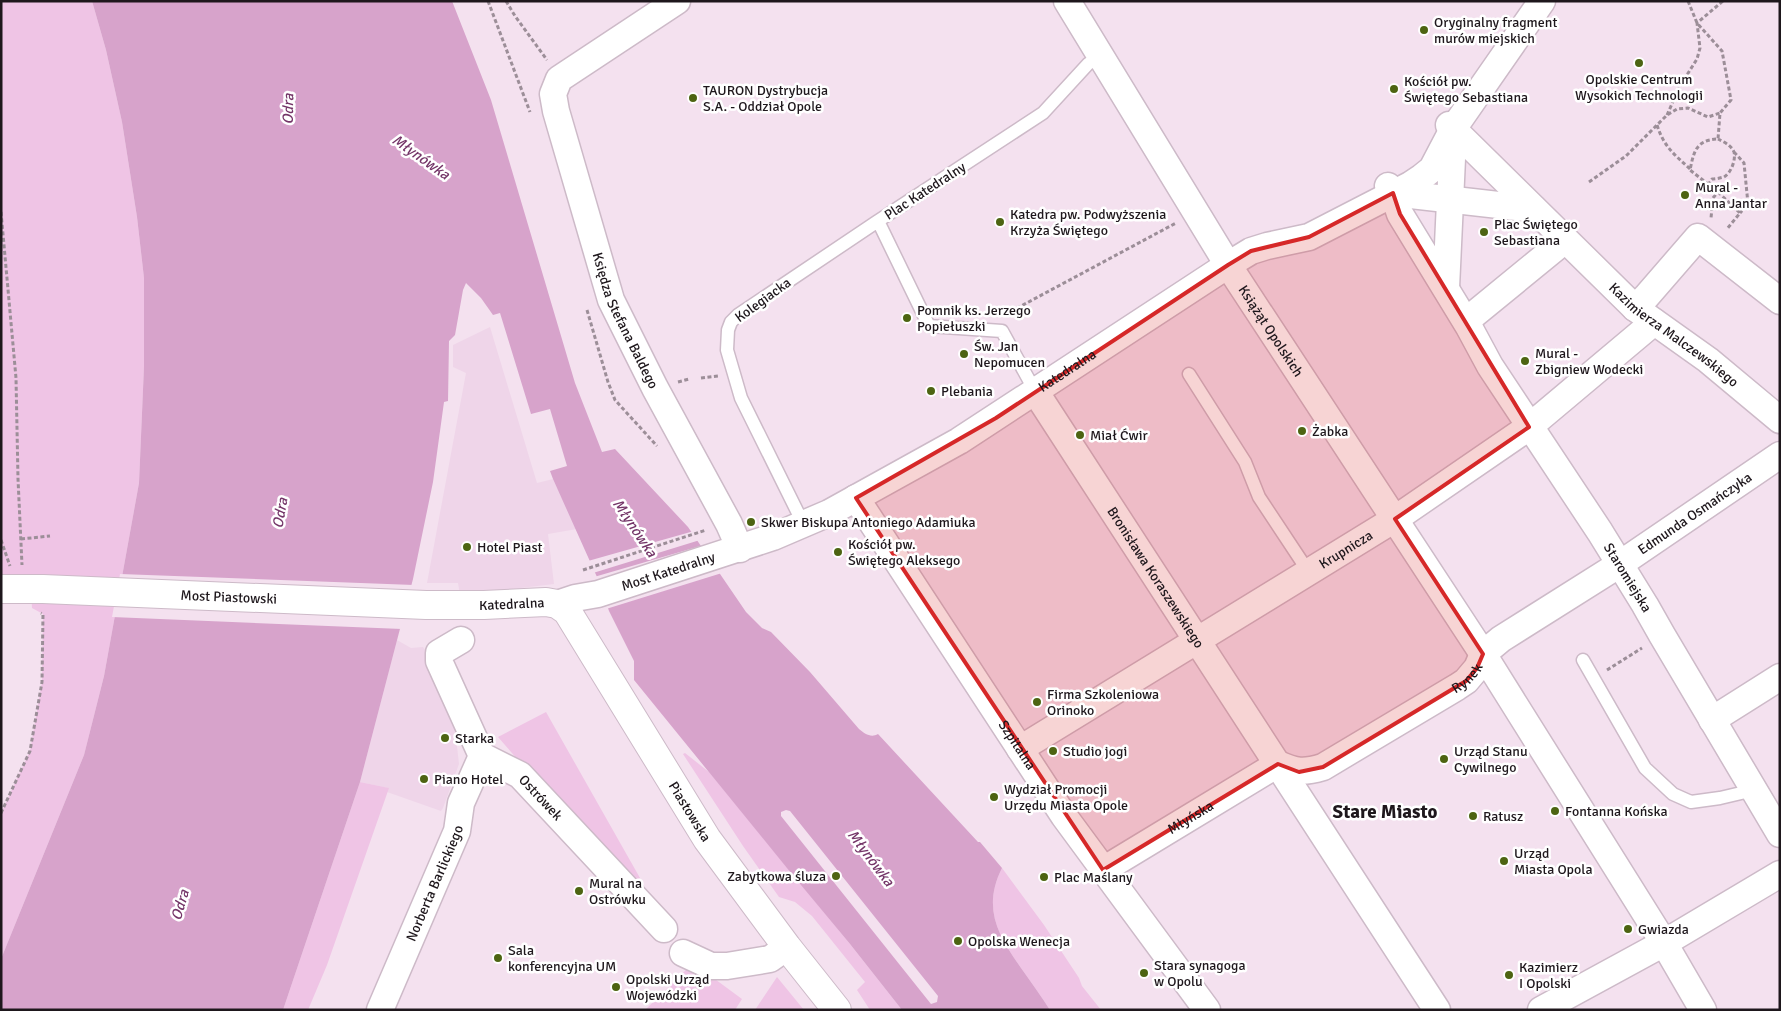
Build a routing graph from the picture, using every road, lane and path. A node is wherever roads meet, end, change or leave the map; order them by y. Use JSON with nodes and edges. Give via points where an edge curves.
{"nodes":[{"id":1,"x":488,"y":1,"type":"edge"},
{"id":2,"x":506,"y":1,"type":"edge"},
{"id":3,"x":677,"y":1,"type":"edge"},
{"id":4,"x":1066,"y":1,"type":"edge"},
{"id":5,"x":1542,"y":1,"type":"edge"},
{"id":6,"x":1688,"y":1,"type":"edge"},
{"id":7,"x":1723,"y":1,"type":"edge"},
{"id":8,"x":1697,"y":23,"type":"junction"},
{"id":9,"x":1100,"y":56,"type":"junction"},
{"id":10,"x":559,"y":79,"type":"junction"},
{"id":11,"x":523,"y":94,"type":"dead end"},
{"id":12,"x":1720,"y":113,"type":"junction"},
{"id":13,"x":1667,"y":115,"type":"junction"},
{"id":14,"x":1656,"y":125,"type":"junction"},
{"id":15,"x":1451,"y":127,"type":"junction"},
{"id":16,"x":1718,"y":139,"type":"junction"},
{"id":17,"x":1734,"y":152,"type":"junction"},
{"id":18,"x":1690,"y":170,"type":"junction"},
{"id":19,"x":1588,"y":182,"type":"dead end"},
{"id":20,"x":1708,"y":185,"type":"junction"},
{"id":21,"x":1390,"y":190,"type":"junction"},
{"id":22,"x":1718,"y":192,"type":"junction"},
{"id":23,"x":1450,"y":200,"type":"junction"},
{"id":24,"x":1534,"y":209,"type":"junction"},
{"id":25,"x":1,"y":212,"type":"edge"},
{"id":26,"x":1740,"y":213,"type":"junction"},
{"id":27,"x":1183,"y":219,"type":"dead end"},
{"id":28,"x":878,"y":221,"type":"junction"},
{"id":29,"x":1705,"y":242,"type":"junction"},
{"id":30,"x":1568,"y":243,"type":"junction"},
{"id":31,"x":1228,"y":265,"type":"junction"},
{"id":32,"x":1446,"y":288,"type":"junction"},
{"id":33,"x":1780,"y":301,"type":"edge"},
{"id":34,"x":1645,"y":315,"type":"junction"},
{"id":35,"x":1468,"y":324,"type":"junction"},
{"id":36,"x":1002,"y":331,"type":"junction"},
{"id":37,"x":1189,"y":374,"type":"dead end"},
{"id":38,"x":1035,"y":391,"type":"junction"},
{"id":39,"x":1780,"y":420,"type":"edge"},
{"id":40,"x":1529,"y":427,"type":"junction"},
{"id":41,"x":1780,"y":455,"type":"edge"},
{"id":42,"x":856,"y":498,"type":"junction"},
{"id":43,"x":1395,"y":519,"type":"junction"},
{"id":44,"x":715,"y":527,"type":"dead end"},
{"id":45,"x":798,"y":527,"type":"junction"},
{"id":46,"x":50,"y":536,"type":"dead end"},
{"id":47,"x":21,"y":538,"type":"junction"},
{"id":48,"x":1,"y":540,"type":"edge"},
{"id":49,"x":740,"y":548,"type":"junction"},
{"id":50,"x":1620,"y":564,"type":"junction"},
{"id":51,"x":583,"y":570,"type":"dead end"},
{"id":52,"x":1308,"y":572,"type":"junction"},
{"id":53,"x":6,"y":578,"type":"edge"},
{"id":54,"x":30,"y":590,"type":"junction"},
{"id":55,"x":598,"y":594,"type":"joint"},
{"id":56,"x":557,"y":604,"type":"junction"},
{"id":57,"x":426,"y":605,"type":"joint"},
{"id":58,"x":1662,"y":636,"type":"junction"},
{"id":59,"x":1197,"y":639,"type":"junction"},
{"id":60,"x":461,"y":640,"type":"dead end"},
{"id":61,"x":1483,"y":654,"type":"junction"},
{"id":62,"x":1583,"y":660,"type":"dead end"},
{"id":63,"x":1780,"y":677,"type":"edge"},
{"id":64,"x":1594,"y":678,"type":"junction"},
{"id":65,"x":1712,"y":720,"type":"junction"},
{"id":66,"x":1020,"y":749,"type":"junction"},
{"id":67,"x":482,"y":756,"type":"junction"},
{"id":68,"x":1278,"y":764,"type":"junction"},
{"id":69,"x":1754,"y":790,"type":"junction"},
{"id":70,"x":1,"y":813,"type":"edge"},
{"id":71,"x":1780,"y":834,"type":"edge"},
{"id":72,"x":1103,"y":870,"type":"junction"},
{"id":73,"x":1780,"y":874,"type":"edge"},
{"id":74,"x":664,"y":929,"type":"dead end"},
{"id":75,"x":1664,"y":943,"type":"junction"},
{"id":76,"x":786,"y":947,"type":"junction"},
{"id":77,"x":683,"y":953,"type":"dead end"},
{"id":78,"x":380,"y":1010,"type":"edge"},
{"id":79,"x":837,"y":1010,"type":"edge"},
{"id":80,"x":1207,"y":1010,"type":"edge"},
{"id":81,"x":1436,"y":1010,"type":"edge"},
{"id":82,"x":1541,"y":1010,"type":"edge"},
{"id":83,"x":1703,"y":1010,"type":"edge"}],
"edges":[{"from":1,"to":11,"type":"path"},
{"from":2,"to":10,"type":"path"},
{"from":3,"to":10,"type":"street"},
{"from":4,"to":9,"type":"street","name":"Książąt Opolskich"},
{"from":5,"to":15,"type":"street"},
{"from":6,"to":8,"type":"path"},
{"from":7,"to":8,"type":"path"},
{"from":8,"to":12,"type":"path","via":[[1722,51],[1731,100]]},
{"from":8,"to":13,"type":"path","via":[[1700,48],[1697,59]]},
{"from":9,"to":28,"type":"lane","name":"Plac Katedralny","via":[[1088,64],[1043,113]]},
{"from":9,"to":31,"type":"street","name":"Książąt Opolskich"},
{"from":10,"to":49,"type":"street","name":"Księdza Stefana Baldego","via":[[554,94],[556,111],[611,300]]},
{"from":12,"to":13,"type":"path","via":[[1708,117],[1688,108],[1677,109]]},
{"from":12,"to":16,"type":"path"},
{"from":13,"to":14,"type":"path"},
{"from":14,"to":18,"type":"path","via":[[1667,149]]},
{"from":14,"to":19,"type":"path","via":[[1626,156]]},
{"from":15,"to":21,"type":"street","via":[[1432,168],[1410,185]]},
{"from":15,"to":23,"type":"street"},
{"from":15,"to":24,"type":"street"},
{"from":16,"to":17,"type":"path","via":[[1728,143]]},
{"from":16,"to":18,"type":"path","via":[[1701,143],[1694,152]]},
{"from":17,"to":20,"type":"path","via":[[1730,172],[1712,179]]},
{"from":17,"to":26,"type":"path","via":[[1744,163],[1748,204]]},
{"from":18,"to":20,"type":"path"},
{"from":20,"to":22,"type":"path"},
{"from":21,"to":23,"type":"street"},
{"from":21,"to":31,"type":"street","name":"Katedralna","via":[[1310,237],[1251,251]]},
{"from":21,"to":32,"type":"street","via":[[1400,214]]},
{"from":22,"to":26,"type":"path"},
{"from":22,"to":29,"type":"path","via":[[1713,198]]},
{"from":23,"to":24,"type":"street"},
{"from":23,"to":32,"type":"street"},
{"from":24,"to":30,"type":"street"},
{"from":25,"to":47,"type":"path","via":[[16,378]]},
{"from":26,"to":29,"type":"path"},
{"from":27,"to":36,"type":"path","via":[[1008,313]]},
{"from":28,"to":36,"type":"lane","name":"Plac Katedralny","via":[[930,326]]},
{"from":28,"to":45,"type":"lane","name":"Kolegiacka","via":[[738,315],[728,330],[727,350],[741,398],[799,515]]},
{"from":29,"to":33,"type":"street"},
{"from":29,"to":34,"type":"street","name":"Krupnicza","via":[[1646,297]]},
{"from":30,"to":34,"type":"street","name":"Kazimierza Malczewskiego"},
{"from":30,"to":35,"type":"street"},
{"from":31,"to":38,"type":"street","name":"Katedralna"},
{"from":31,"to":43,"type":"street","name":"Książąt Opolskich"},
{"from":32,"to":35,"type":"street"},
{"from":34,"to":39,"type":"street","name":"Kazimierza Malczewskiego","via":[[1708,360]]},
{"from":34,"to":40,"type":"street","name":"Krupnicza"},
{"from":35,"to":40,"type":"street","name":"Staromiejska"},
{"from":36,"to":38,"type":"lane"},
{"from":37,"to":52,"type":"lane","via":[[1245,462],[1259,497]]},
{"from":38,"to":42,"type":"street","name":"Katedralna","via":[[959,441]]},
{"from":38,"to":59,"type":"street","name":"Bronisława Koraszewskiego"},
{"from":40,"to":43,"type":"street","name":"Krupnicza"},
{"from":40,"to":50,"type":"street","name":"Staromiejska"},
{"from":41,"to":50,"type":"street","name":"Edmunda Osmańczyka"},
{"from":42,"to":45,"type":"street","name":"Katedralna"},
{"from":42,"to":66,"type":"street","name":"Szpitalna"},
{"from":43,"to":52,"type":"street","name":"Krupnicza"},
{"from":43,"to":61,"type":"street","name":"Książąt Opolskich"},
{"from":44,"to":51,"type":"path"},
{"from":45,"to":49,"type":"street","name":"Katedralna"},
{"from":46,"to":47,"type":"path"},
{"from":47,"to":54,"type":"path"},
{"from":48,"to":53,"type":"path"},
{"from":49,"to":55,"type":"street","name":"Most Katedralny"},
{"from":50,"to":58,"type":"street","name":"Staromiejska"},
{"from":50,"to":61,"type":"street","name":"Edmunda Osmańczyka","via":[[1501,639]]},
{"from":52,"to":59,"type":"street","name":"Krupnicza"},
{"from":53,"to":54,"type":"street","name":"Most Piastowski"},
{"from":54,"to":57,"type":"street","name":"Most Piastowski"},
{"from":54,"to":70,"type":"path","via":[[43,614],[42,682],[30,751]]},
{"from":55,"to":56,"type":"street","name":"Katedralna"},
{"from":56,"to":57,"type":"street","name":"Katedralna"},
{"from":56,"to":76,"type":"street","name":"Piastowska","via":[[567,611],[706,839]]},
{"from":58,"to":64,"type":"path"},
{"from":58,"to":65,"type":"street","name":"Staromiejska"},
{"from":59,"to":66,"type":"street","name":"Krupnicza"},
{"from":59,"to":68,"type":"street","name":"Bronisława Koraszewskiego"},
{"from":60,"to":67,"type":"street","via":[[439,653],[440,661]]},
{"from":61,"to":68,"type":"street","name":"Rynek","via":[[1466,681],[1323,767],[1299,772]]},
{"from":61,"to":75,"type":"street","name":"Rynek"},
{"from":62,"to":64,"type":"lane"},
{"from":63,"to":65,"type":"street"},
{"from":64,"to":69,"type":"lane","via":[[1646,768],[1673,794],[1691,802]]},
{"from":65,"to":69,"type":"street","name":"Staromiejska"},
{"from":66,"to":72,"type":"street","name":"Szpitalna"},
{"from":67,"to":74,"type":"street","name":"Ostrówek","via":[[520,775]]},
{"from":67,"to":78,"type":"street","name":"Norberta Barlickiego","via":[[461,803],[457,831]]},
{"from":68,"to":72,"type":"street","name":"Młyńska"},
{"from":68,"to":81,"type":"street"},
{"from":69,"to":71,"type":"street","name":"Staromiejska"},
{"from":72,"to":80,"type":"street","name":"Szpitalna"},
{"from":73,"to":75,"type":"street"},
{"from":75,"to":82,"type":"street"},
{"from":75,"to":83,"type":"street","name":"Rynek"},
{"from":76,"to":77,"type":"street","via":[[770,959],[727,966],[710,966]]},
{"from":76,"to":79,"type":"street","name":"Piastowska"}]}
